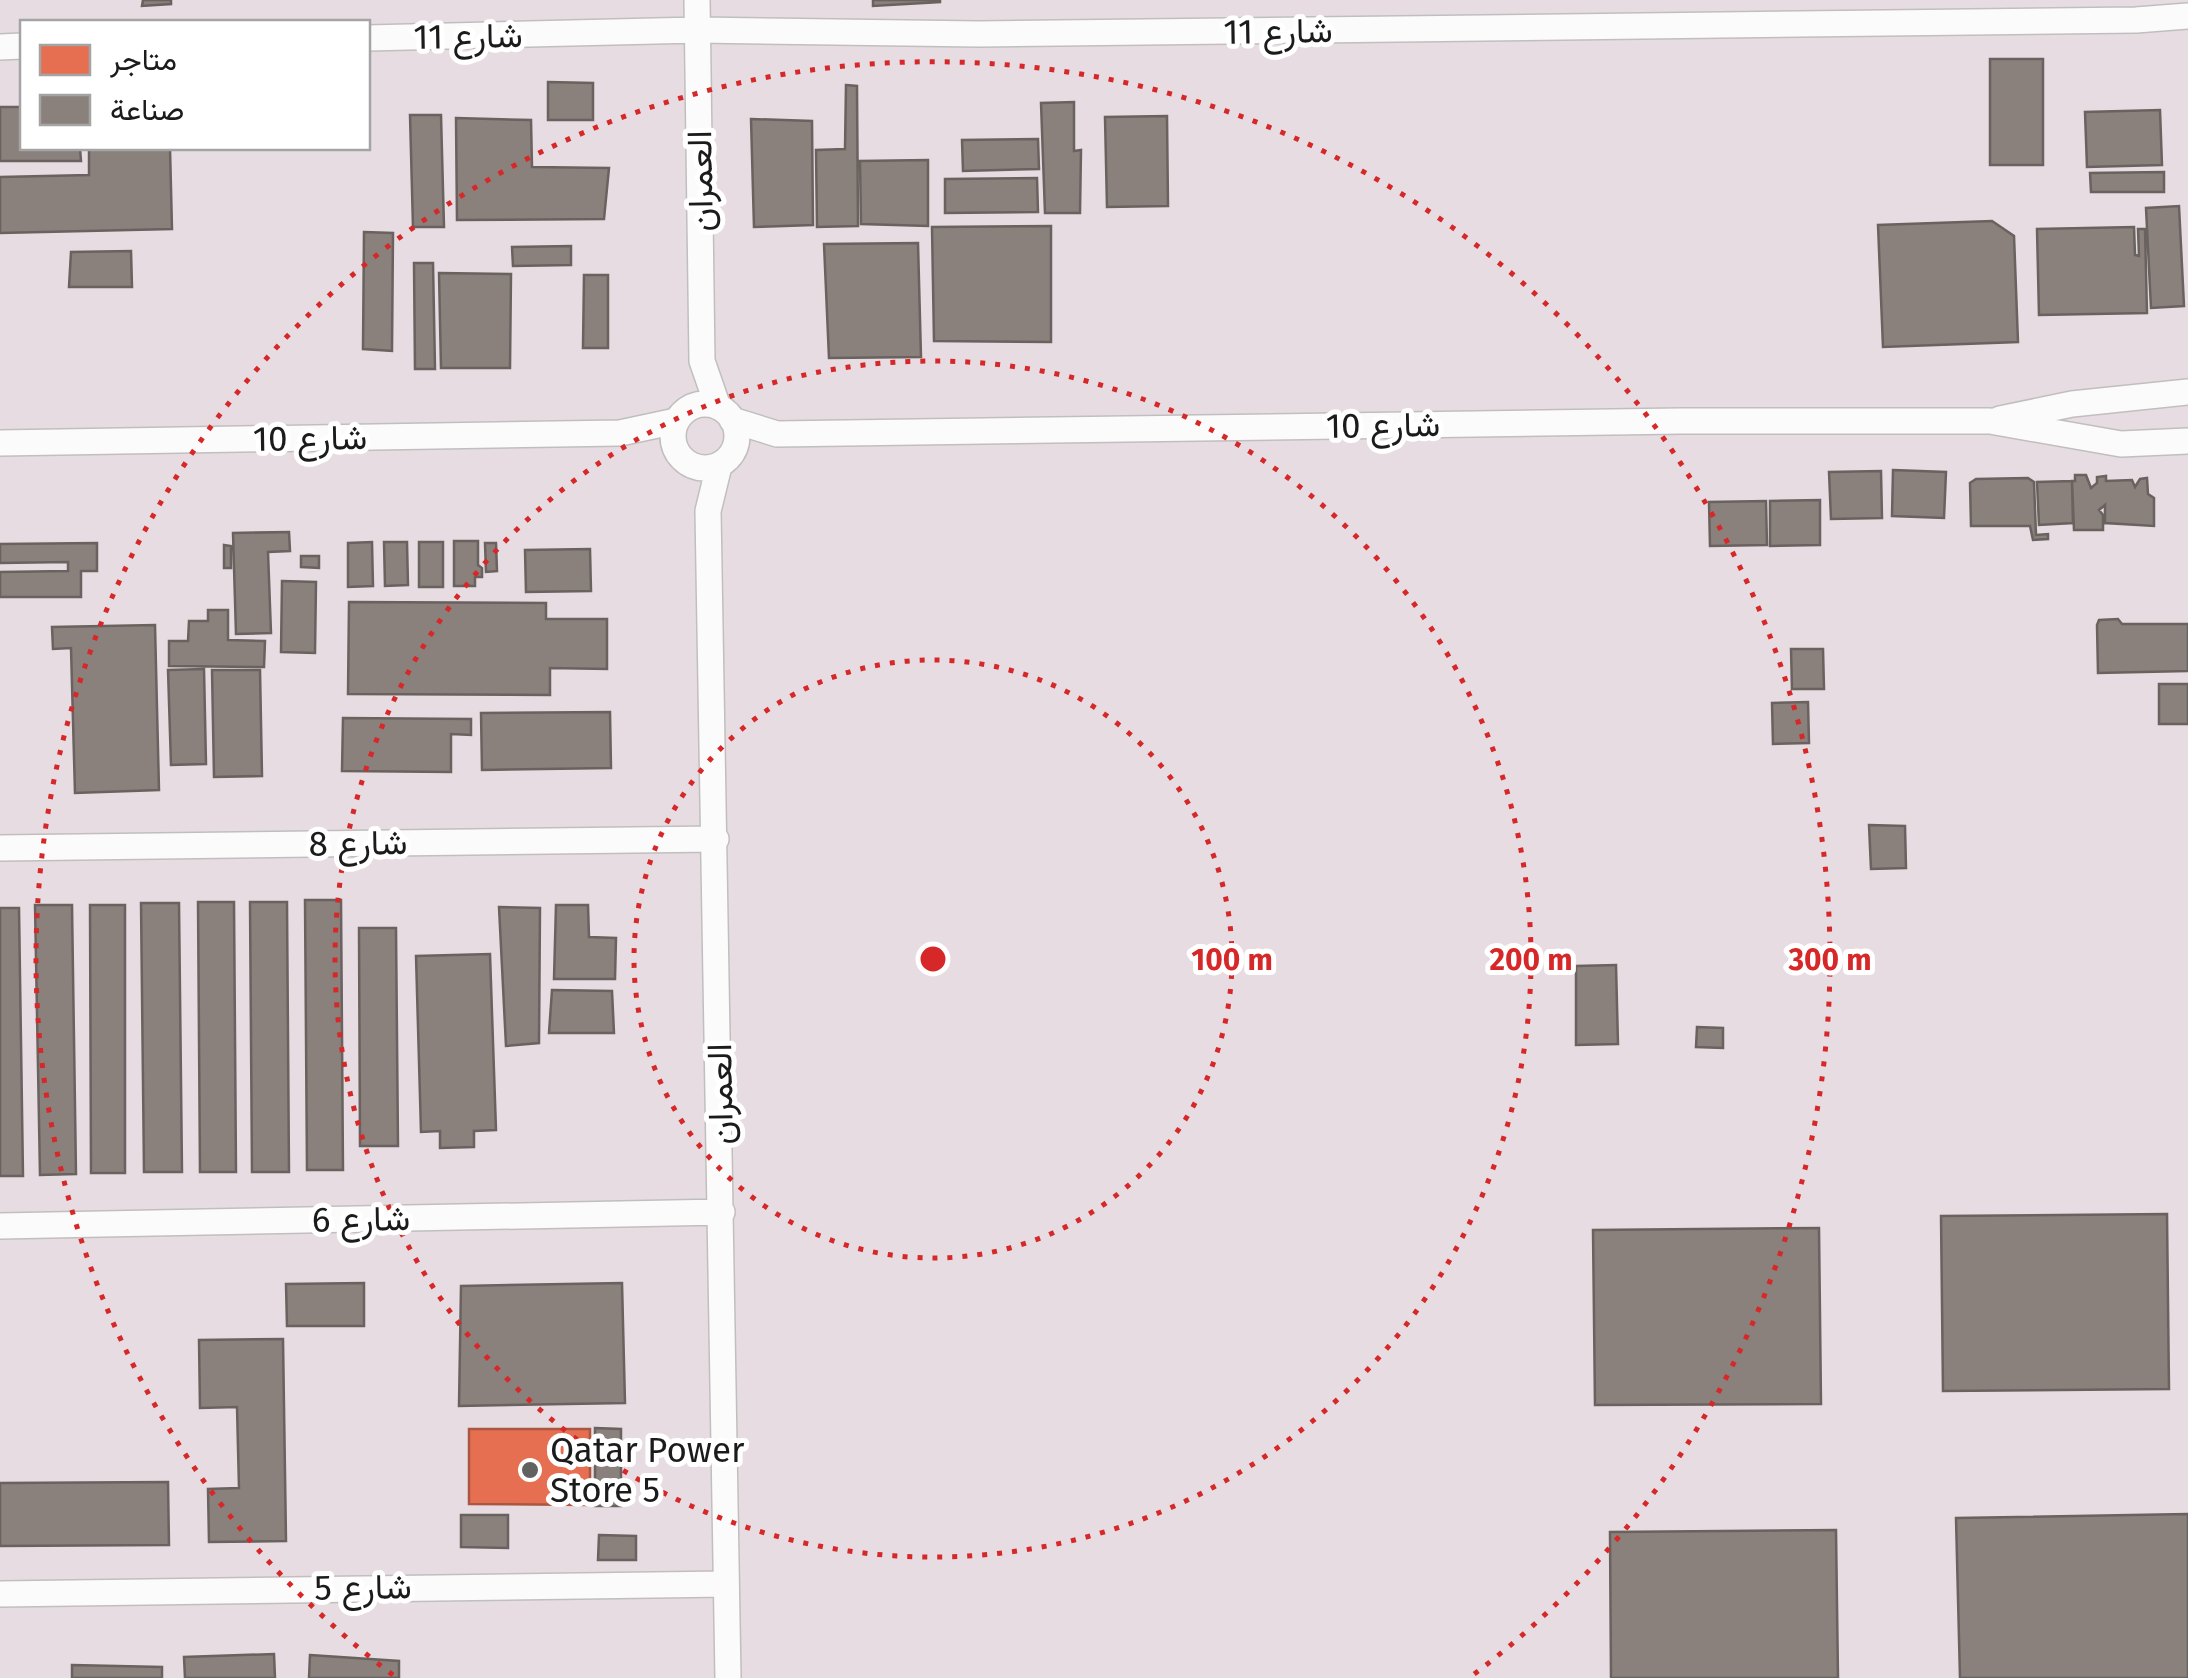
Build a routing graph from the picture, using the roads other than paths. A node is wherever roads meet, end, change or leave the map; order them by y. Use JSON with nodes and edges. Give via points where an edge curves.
{"nodes":[{"id":1,"x":697,"y":0,"type":"edge"},
{"id":2,"x":2188,"y":16,"type":"edge"},
{"id":3,"x":697,"y":30,"type":"junction"},
{"id":4,"x":370,"y":38,"type":"edge"},
{"id":5,"x":702,"y":361,"type":"junction"},
{"id":6,"x":2188,"y":392,"type":"edge"},
{"id":7,"x":725,"y":414,"type":"junction"},
{"id":8,"x":682,"y":415,"type":"junction"},
{"id":9,"x":1990,"y":421,"type":"junction"},
{"id":10,"x":620,"y":434,"type":"junction"},
{"id":11,"x":777,"y":434,"type":"junction"},
{"id":12,"x":2188,"y":441,"type":"edge"},
{"id":13,"x":0,"y":444,"type":"edge"},
{"id":14,"x":682,"y":458,"type":"junction"},
{"id":15,"x":726,"y":459,"type":"junction"},
{"id":16,"x":708,"y":511,"type":"junction"},
{"id":17,"x":716,"y":839,"type":"junction"},
{"id":18,"x":0,"y":848,"type":"edge"},
{"id":19,"x":722,"y":1212,"type":"junction"},
{"id":20,"x":0,"y":1226,"type":"edge"},
{"id":21,"x":726,"y":1584,"type":"junction"},
{"id":22,"x":0,"y":1594,"type":"edge"},
{"id":23,"x":728,"y":1678,"type":"edge"}],
"edges":[{"from":1,"to":3,"type":"street","name":"العمران"},
{"from":2,"to":3,"type":"street","name":"شارع 11","via":[[998,34]]},
{"from":3,"to":4,"type":"street","name":"شارع 11"},
{"from":3,"to":5,"type":"street","name":"العمران"},
{"from":5,"to":7,"type":"street","name":"العمران"},
{"from":5,"to":8,"type":"street","name":"العمران"},
{"from":6,"to":9,"type":"street","name":"شارع 10"},
{"from":7,"to":8,"type":"street","via":[[708,404]]},
{"from":7,"to":11,"type":"street","name":"شارع 10"},
{"from":7,"to":15,"type":"street","via":[[736,430]]},
{"from":8,"to":10,"type":"street","name":"شارع 10"},
{"from":8,"to":14,"type":"street","via":[[672,436]]},
{"from":9,"to":11,"type":"street","name":"شارع 10"},
{"from":9,"to":12,"type":"street","name":"شارع 10","via":[[2121,444]]},
{"from":10,"to":13,"type":"street","name":"شارع 10"},
{"from":10,"to":14,"type":"street","name":"شارع 10"},
{"from":11,"to":15,"type":"street","name":"شارع 10"},
{"from":14,"to":15,"type":"street","via":[[698,468]]},
{"from":14,"to":16,"type":"street","name":"العمران"},
{"from":15,"to":16,"type":"street","name":"العمران"},
{"from":16,"to":17,"type":"street","name":"العمران"},
{"from":17,"to":18,"type":"street","name":"شارع 8"},
{"from":17,"to":19,"type":"street","name":"العمران"},
{"from":19,"to":20,"type":"street","name":"شارع 6"},
{"from":19,"to":21,"type":"street","name":"العمران"},
{"from":21,"to":22,"type":"street","name":"شارع 5"},
{"from":21,"to":23,"type":"street","name":"العمران"}]}
